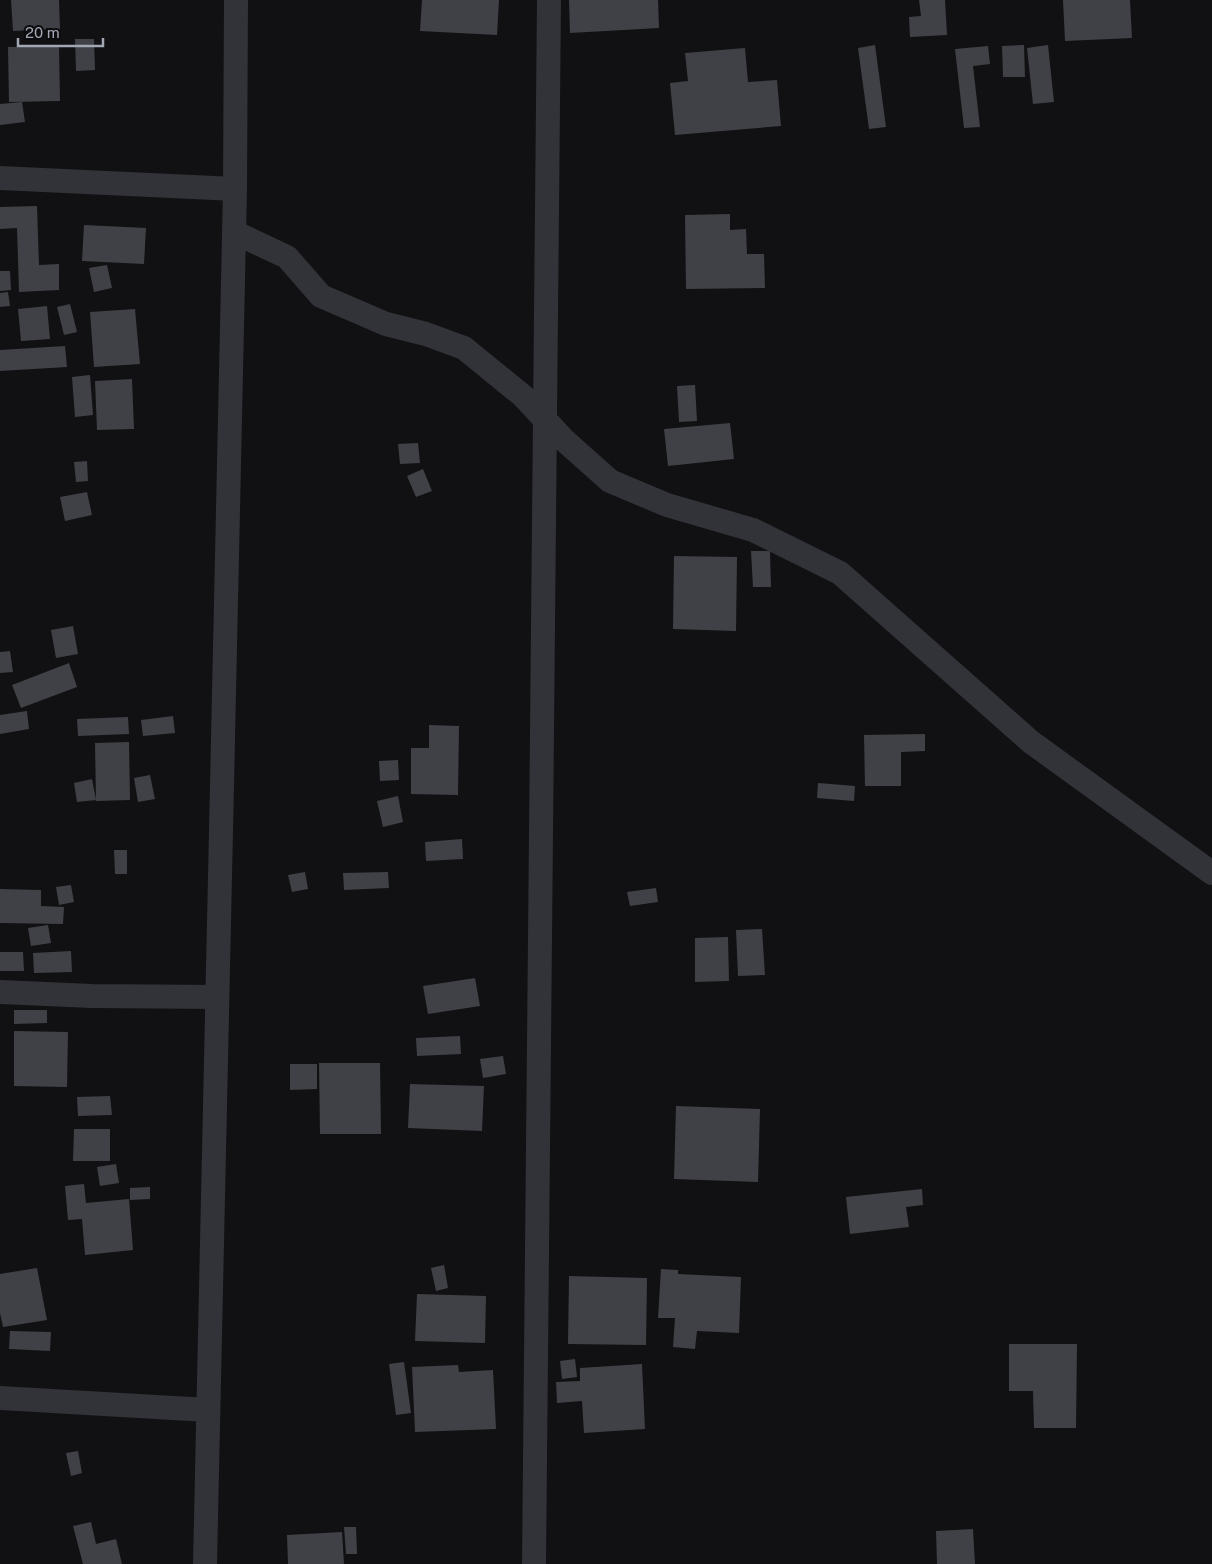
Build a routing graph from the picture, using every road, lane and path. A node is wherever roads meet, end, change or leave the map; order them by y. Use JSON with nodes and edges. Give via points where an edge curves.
{"nodes":[{"id":1,"x":236,"y":0,"type":"edge"},
{"id":2,"x":549,"y":0,"type":"edge"},
{"id":3,"x":0,"y":178,"type":"edge"},
{"id":4,"x":235,"y":189,"type":"junction"},
{"id":5,"x":234,"y":232,"type":"junction"},
{"id":6,"x":545,"y":420,"type":"junction"},
{"id":7,"x":1212,"y":873,"type":"edge"},
{"id":8,"x":0,"y":992,"type":"edge"},
{"id":9,"x":216,"y":997,"type":"junction"},
{"id":10,"x":0,"y":1398,"type":"edge"},
{"id":11,"x":208,"y":1410,"type":"junction"},
{"id":12,"x":205,"y":1564,"type":"edge"},
{"id":13,"x":534,"y":1564,"type":"edge"}],
"edges":[{"from":1,"to":4,"type":"street"},
{"from":2,"to":6,"type":"street"},
{"from":3,"to":4,"type":"street"},
{"from":4,"to":5,"type":"street"},
{"from":5,"to":6,"type":"street","via":[[287,257],[321,296],[386,324],[464,348],[523,396]]},
{"from":5,"to":9,"type":"street"},
{"from":6,"to":7,"type":"street","via":[[610,482],[667,505],[753,530],[840,573],[1031,742]]},
{"from":6,"to":13,"type":"street"},
{"from":8,"to":9,"type":"street"},
{"from":9,"to":11,"type":"street"},
{"from":10,"to":11,"type":"street"},
{"from":11,"to":12,"type":"street"}]}
